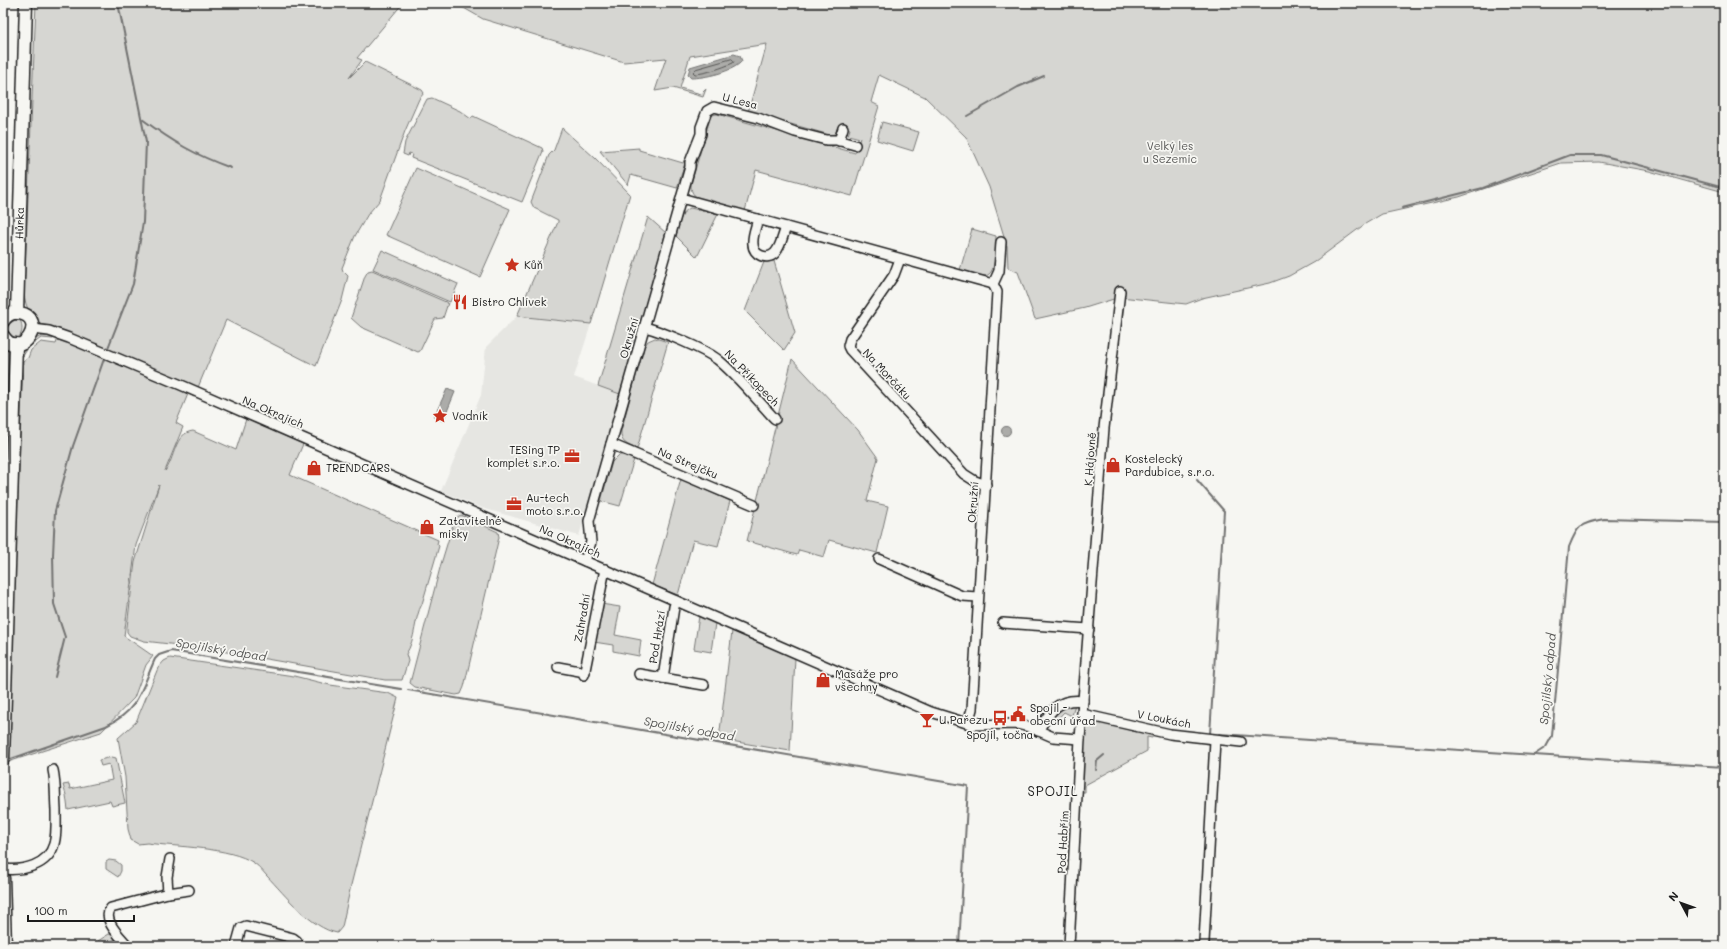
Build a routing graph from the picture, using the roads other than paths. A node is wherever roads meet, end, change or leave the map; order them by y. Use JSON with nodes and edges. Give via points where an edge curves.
{"nodes":[{"id":1,"x":26,"y":3,"type":"edge"},
{"id":2,"x":843,"y":128,"type":"dead end"},
{"id":3,"x":839,"y":141,"type":"junction"},
{"id":4,"x":856,"y":146,"type":"dead end"},
{"id":5,"x":681,"y":198,"type":"junction"},
{"id":6,"x":758,"y":219,"type":"junction"},
{"id":7,"x":786,"y":227,"type":"junction"},
{"id":8,"x":1001,"y":242,"type":"dead end"},
{"id":9,"x":900,"y":259,"type":"junction"},
{"id":10,"x":993,"y":284,"type":"junction"},
{"id":11,"x":1120,"y":292,"type":"dead end"},
{"id":12,"x":17,"y":313,"type":"junction"},
{"id":13,"x":3,"y":321,"type":"edge"},
{"id":14,"x":645,"y":327,"type":"junction"},
{"id":15,"x":33,"y":329,"type":"junction"},
{"id":16,"x":3,"y":336,"type":"edge"},
{"id":17,"x":16,"y":344,"type":"junction"},
{"id":18,"x":775,"y":419,"type":"dead end"},
{"id":19,"x":611,"y":444,"type":"junction"},
{"id":20,"x":986,"y":485,"type":"junction"},
{"id":21,"x":754,"y":505,"type":"dead end"},
{"id":22,"x":879,"y":560,"type":"dead end"},
{"id":23,"x":585,"y":561,"type":"junction"},
{"id":24,"x":605,"y":569,"type":"junction"},
{"id":25,"x":978,"y":598,"type":"junction"},
{"id":26,"x":676,"y":601,"type":"junction"},
{"id":27,"x":1003,"y":623,"type":"dead end"},
{"id":28,"x":1089,"y":628,"type":"junction"},
{"id":29,"x":558,"y":667,"type":"dead end"},
{"id":30,"x":638,"y":674,"type":"dead end"},
{"id":31,"x":663,"y":678,"type":"junction"},
{"id":32,"x":704,"y":685,"type":"dead end"},
{"id":33,"x":1083,"y":701,"type":"junction"},
{"id":34,"x":1082,"y":714,"type":"junction"},
{"id":35,"x":968,"y":723,"type":"junction"},
{"id":36,"x":1038,"y":731,"type":"junction"},
{"id":37,"x":1080,"y":739,"type":"junction"},
{"id":38,"x":1215,"y":740,"type":"junction"},
{"id":39,"x":1241,"y":742,"type":"dead end"},
{"id":40,"x":3,"y":759,"type":"edge"},
{"id":41,"x":53,"y":770,"type":"dead end"},
{"id":42,"x":170,"y":859,"type":"dead end"},
{"id":43,"x":3,"y":869,"type":"edge"},
{"id":44,"x":3,"y":878,"type":"edge"},
{"id":45,"x":189,"y":890,"type":"dead end"},
{"id":46,"x":168,"y":892,"type":"junction"},
{"id":47,"x":1204,"y":942,"type":"dead end"},
{"id":48,"x":5,"y":946,"type":"edge"},
{"id":49,"x":128,"y":946,"type":"edge"},
{"id":50,"x":236,"y":946,"type":"edge"},
{"id":51,"x":297,"y":946,"type":"edge"},
{"id":52,"x":1069,"y":946,"type":"edge"}],
"edges":[{"from":1,"to":12,"type":"main road","name":"Hůrka"},
{"from":2,"to":3,"type":"street"},
{"from":3,"to":4,"type":"street","name":"U Lesa"},
{"from":3,"to":5,"type":"street","name":"U Lesa","via":[[795,132],[758,118],[711,107],[701,127],[702,134],[690,162]]},
{"from":5,"to":6,"type":"street"},
{"from":5,"to":14,"type":"street","name":"Okružní"},
{"from":6,"to":7,"type":"street"},
{"from":6,"to":7,"type":"street","via":[[753,244],[756,253],[762,256],[768,257],[775,253]]},
{"from":7,"to":9,"type":"street"},
{"from":8,"to":10,"type":"street","via":[[999,271]]},
{"from":9,"to":10,"type":"street"},
{"from":9,"to":20,"type":"street","name":"Na Morčáku","via":[[894,275],[850,339],[850,350],[964,474]]},
{"from":10,"to":20,"type":"street","name":"Okružní","via":[[998,292]]},
{"from":11,"to":28,"type":"street","name":"K Hájovně","via":[[1104,428]]},
{"from":12,"to":13,"type":"main road","via":[[9,315]]},
{"from":12,"to":15,"type":"main road","via":[[29,318]]},
{"from":14,"to":18,"type":"street","name":"Na Příkopech","via":[[713,356]]},
{"from":14,"to":19,"type":"street","name":"Okružní"},
{"from":15,"to":17,"type":"main road","via":[[28,340]]},
{"from":15,"to":23,"type":"street","name":"Na Okrajích","via":[[54,332],[69,338]]},
{"from":16,"to":17,"type":"main road","via":[[7,341]]},
{"from":17,"to":40,"type":"main road"},
{"from":19,"to":21,"type":"street","name":"Na Strejčku"},
{"from":19,"to":23,"type":"street","name":"Okružní","via":[[589,521],[591,542]]},
{"from":20,"to":25,"type":"street","name":"Okružní"},
{"from":22,"to":25,"type":"street","via":[[962,596]]},
{"from":23,"to":24,"type":"street","name":"Na Okrajích"},
{"from":24,"to":26,"type":"street","name":"Na Okrajích"},
{"from":24,"to":29,"type":"street","name":"Zahradní","via":[[584,674]]},
{"from":25,"to":35,"type":"street","name":"Okružní","via":[[972,709]]},
{"from":26,"to":31,"type":"street","name":"Pod Hrází"},
{"from":26,"to":35,"type":"street","name":"Na Okrajích","via":[[931,712]]},
{"from":27,"to":28,"type":"street"},
{"from":28,"to":33,"type":"street","name":"K Hájovně"},
{"from":30,"to":31,"type":"street","name":"Pod Hrází"},
{"from":31,"to":32,"type":"street","name":"Pod Hrází"},
{"from":33,"to":34,"type":"street","name":"K Hájovně"},
{"from":33,"to":36,"type":"street","via":[[1070,700],[1062,703],[1049,714]]},
{"from":34,"to":37,"type":"street","name":"K Hájovně"},
{"from":34,"to":38,"type":"street","name":"V Loukách","via":[[1170,734]]},
{"from":35,"to":36,"type":"street","name":"Na Okrajích","via":[[1012,723]]},
{"from":36,"to":37,"type":"street","name":"Na Okrajích","via":[[1053,737]]},
{"from":37,"to":52,"type":"street","name":"Pod Habřím"},
{"from":38,"to":39,"type":"street","name":"V Loukách"},
{"from":38,"to":47,"type":"street"},
{"from":41,"to":43,"type":"street","via":[[56,835],[52,850],[35,866]]},
{"from":42,"to":46,"type":"street"},
{"from":44,"to":48,"type":"main road"},
{"from":45,"to":46,"type":"street"},
{"from":46,"to":49,"type":"street","via":[[115,906],[109,910],[108,920]]},
{"from":50,"to":51,"type":"street","via":[[241,928],[246,926],[293,938],[297,941]]}]}
